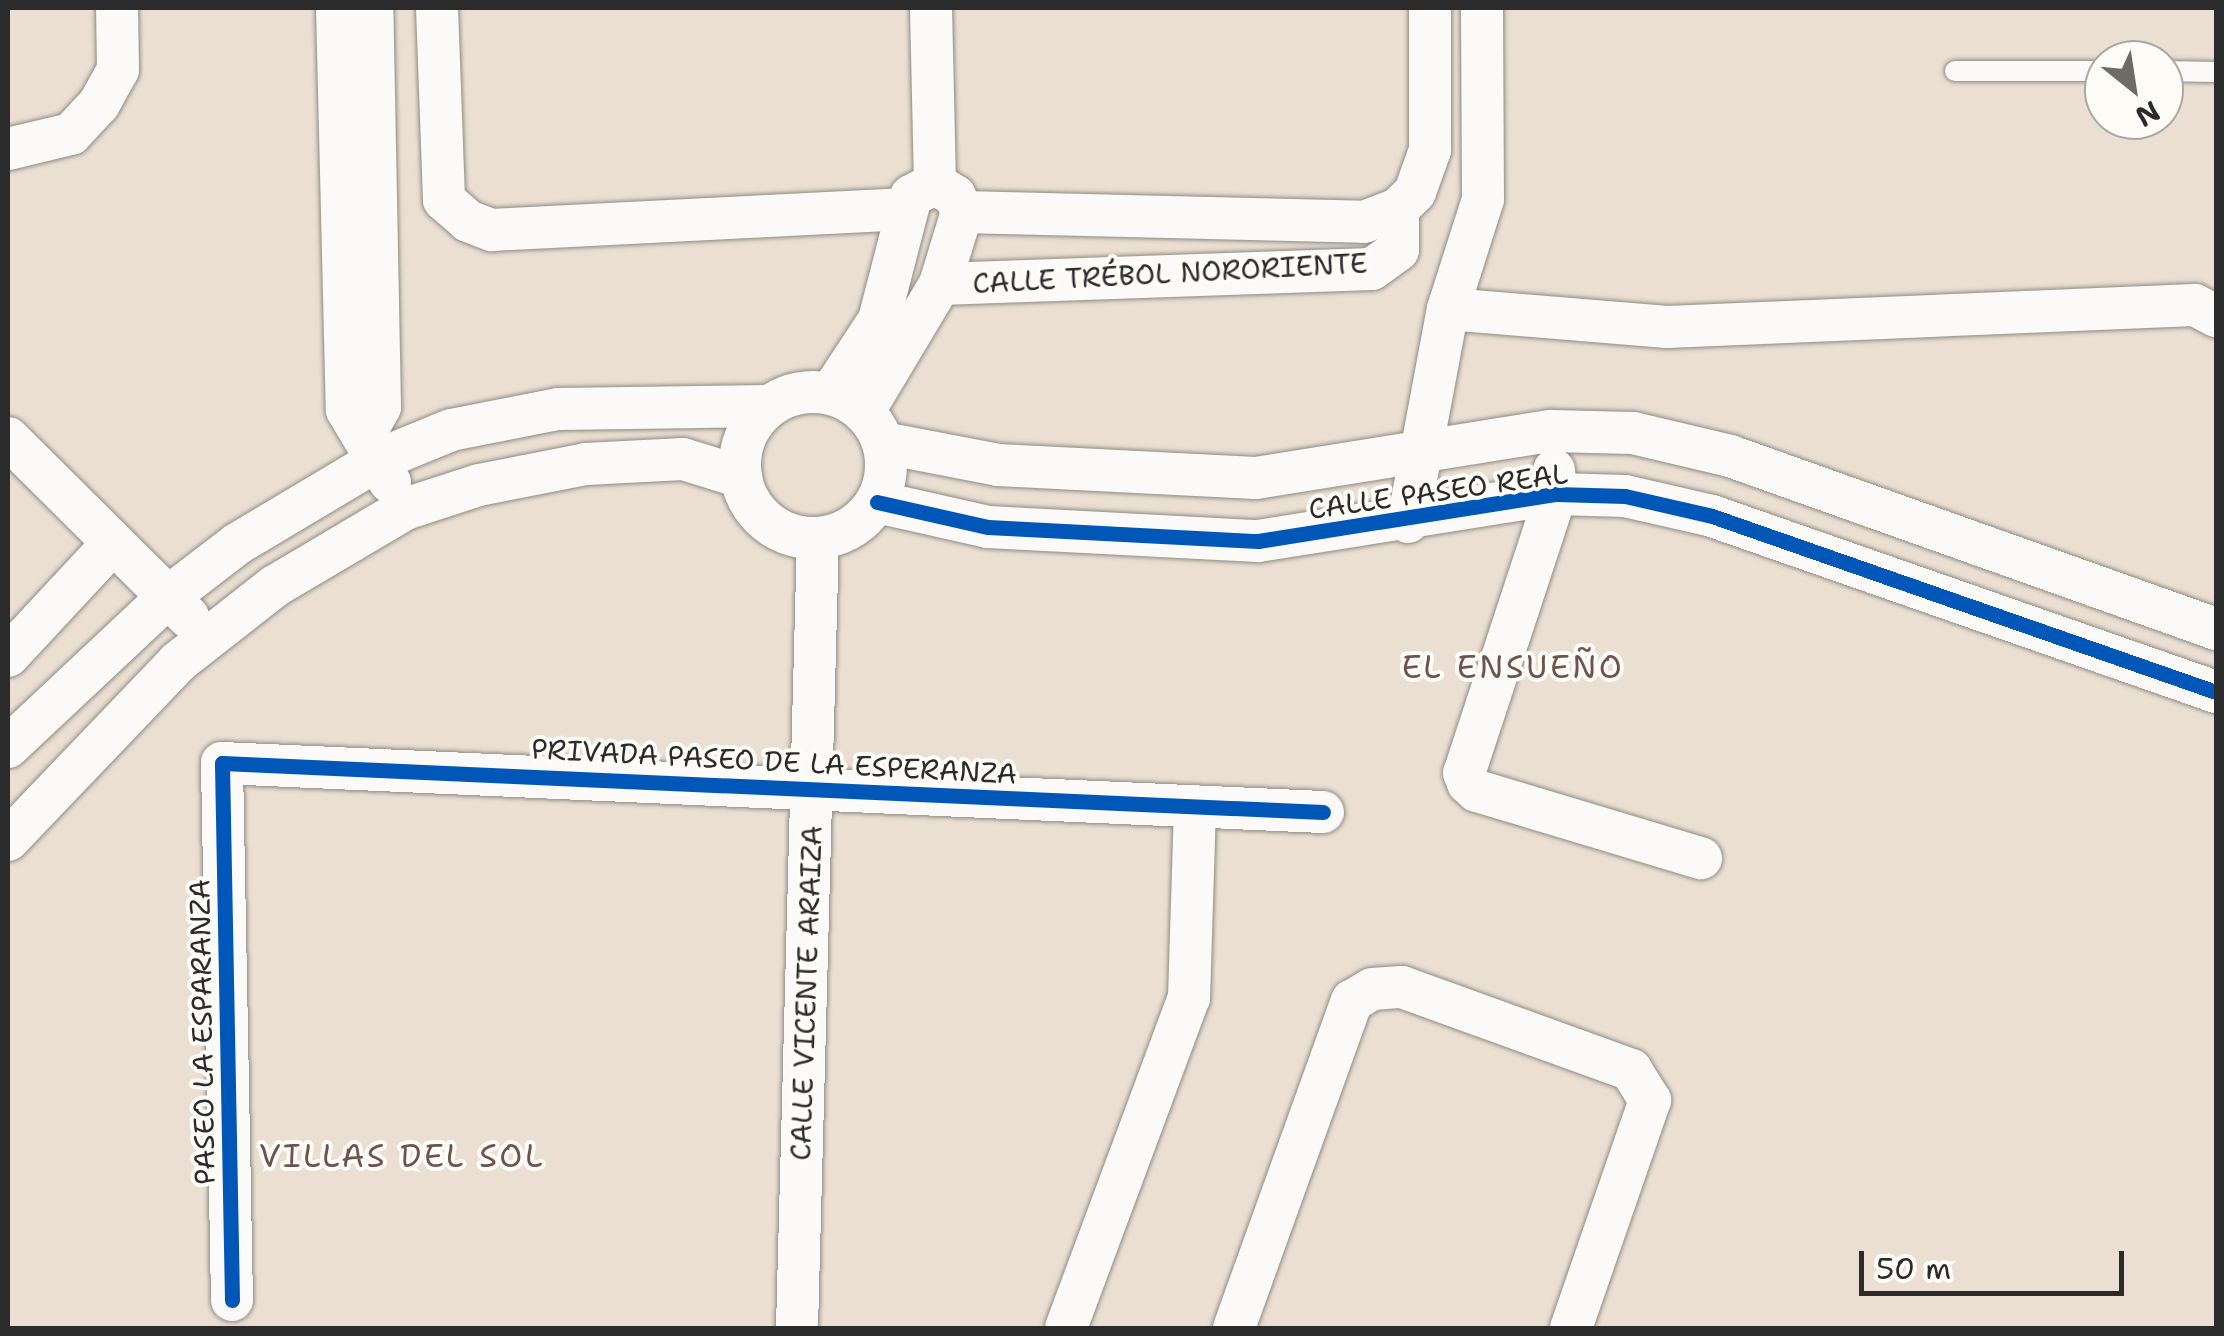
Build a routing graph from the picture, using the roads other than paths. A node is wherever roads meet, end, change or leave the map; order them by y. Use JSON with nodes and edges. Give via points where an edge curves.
{"nodes":[{"id":1,"x":117,"y":8,"type":"edge"},
{"id":2,"x":337,"y":8,"type":"edge"},
{"id":3,"x":372,"y":8,"type":"edge"},
{"id":4,"x":437,"y":8,"type":"edge"},
{"id":5,"x":932,"y":8,"type":"edge"},
{"id":6,"x":1430,"y":8,"type":"edge"},
{"id":7,"x":1482,"y":8,"type":"edge"},
{"id":8,"x":1955,"y":71,"type":"dead end"},
{"id":9,"x":2084,"y":71,"type":"edge"},
{"id":10,"x":2184,"y":72,"type":"edge"},
{"id":11,"x":2216,"y":72,"type":"edge"},
{"id":12,"x":8,"y":149,"type":"edge"},
{"id":13,"x":934,"y":202,"type":"junction"},
{"id":14,"x":1398,"y":209,"type":"junction"},
{"id":15,"x":940,"y":284,"type":"junction"},
{"id":16,"x":1448,"y":309,"type":"junction"},
{"id":17,"x":2216,"y":316,"type":"edge"},
{"id":18,"x":769,"y":406,"type":"junction"},
{"id":19,"x":860,"y":416,"type":"junction"},
{"id":20,"x":1551,"y":432,"type":"junction"},
{"id":21,"x":8,"y":438,"type":"edge"},
{"id":22,"x":372,"y":447,"type":"junction"},
{"id":23,"x":1419,"y":456,"type":"junction"},
{"id":24,"x":741,"y":477,"type":"junction"},
{"id":25,"x":1556,"y":494,"type":"junction"},
{"id":26,"x":877,"y":502,"type":"junction"},
{"id":27,"x":405,"y":509,"type":"junction"},
{"id":28,"x":1408,"y":522,"type":"junction"},
{"id":29,"x":818,"y":538,"type":"junction"},
{"id":30,"x":114,"y":543,"type":"junction"},
{"id":31,"x":168,"y":597,"type":"junction"},
{"id":32,"x":2216,"y":628,"type":"edge"},
{"id":33,"x":210,"y":638,"type":"junction"},
{"id":34,"x":8,"y":656,"type":"edge"},
{"id":35,"x":2216,"y":692,"type":"edge"},
{"id":36,"x":8,"y":747,"type":"edge"},
{"id":37,"x":222,"y":762,"type":"joint"},
{"id":38,"x":811,"y":787,"type":"junction"},
{"id":39,"x":1195,"y":806,"type":"junction"},
{"id":40,"x":1323,"y":812,"type":"dead end"},
{"id":41,"x":8,"y":840,"type":"edge"},
{"id":42,"x":1701,"y":858,"type":"dead end"},
{"id":43,"x":232,"y":1300,"type":"dead end"},
{"id":44,"x":797,"y":1328,"type":"edge"},
{"id":45,"x":1066,"y":1328,"type":"edge"},
{"id":46,"x":1234,"y":1328,"type":"edge"},
{"id":47,"x":1571,"y":1328,"type":"edge"}],
"edges":[{"from":1,"to":12,"type":"street","via":[[118,70],[100,104],[71,134]]},
{"from":2,"to":22,"type":"street","via":[[347,410]]},
{"from":3,"to":22,"type":"street","via":[[380,407]]},
{"from":4,"to":13,"type":"street","name":"CALLE TRÉBOL NORORIENTE","via":[[444,200],[468,221],[492,230]]},
{"from":5,"to":13,"type":"street"},
{"from":6,"to":14,"type":"street","via":[[1430,150],[1415,192]]},
{"from":7,"to":16,"type":"street","via":[[1483,199]]},
{"from":8,"to":9,"type":"lane"},
{"from":10,"to":11,"type":"lane"},
{"from":13,"to":14,"type":"street","name":"CALLE TRÉBOL NORORIENTE","via":[[1364,222]]},
{"from":13,"to":15,"type":"street"},
{"from":13,"to":19,"type":"street","via":[[897,266]]},
{"from":14,"to":15,"type":"street","name":"CALLE TRÉBOL NORORIENTE","via":[[1398,250],[1372,269]]},
{"from":15,"to":19,"type":"street"},
{"from":16,"to":17,"type":"street","via":[[1666,327],[2195,305]]},
{"from":16,"to":23,"type":"street"},
{"from":18,"to":19,"type":"street","via":[[803,392]]},
{"from":18,"to":22,"type":"street","via":[[558,409]]},
{"from":18,"to":24,"type":"street","via":[[746,436]]},
{"from":19,"to":23,"type":"street","name":"CALLE PASEO REAL","via":[[998,465],[1256,478]]},
{"from":19,"to":26,"type":"street","via":[[886,478]]},
{"from":20,"to":23,"type":"street","name":"CALLE PASEO REAL"},
{"from":20,"to":25,"type":"street"},
{"from":20,"to":32,"type":"street","name":"CALLE PASEO REAL","via":[[1633,433],[1730,456]]},
{"from":21,"to":30,"type":"street"},
{"from":22,"to":27,"type":"street"},
{"from":22,"to":31,"type":"street"},
{"from":23,"to":28,"type":"street"},
{"from":24,"to":27,"type":"street","via":[[683,460],[586,464],[479,485]]},
{"from":24,"to":29,"type":"street","via":[[763,519],[782,532]]},
{"from":25,"to":28,"type":"street","name":"CALLE PASEO REAL"},
{"from":25,"to":35,"type":"street","name":"CALLE PASEO REAL","via":[[1625,496],[1712,516]]},
{"from":25,"to":42,"type":"street","via":[[1464,773],[1477,791]]},
{"from":26,"to":28,"type":"street","name":"CALLE PASEO REAL","via":[[988,527],[1106,537],[1258,541]]},
{"from":26,"to":29,"type":"street","via":[[860,522]]},
{"from":27,"to":33,"type":"street","via":[[274,586]]},
{"from":29,"to":38,"type":"street","name":"CALLE VICENTE ARAIZA"},
{"from":30,"to":31,"type":"street"},
{"from":30,"to":34,"type":"street"},
{"from":31,"to":33,"type":"street"},
{"from":31,"to":36,"type":"street"},
{"from":33,"to":41,"type":"street","via":[[52,788]]},
{"from":37,"to":38,"type":"street","name":"PRIVADA PASEO DE LA ESPERANZA"},
{"from":37,"to":43,"type":"street","name":"PASEO LA ESPARANZA"},
{"from":38,"to":39,"type":"street","name":"PRIVADA PASEO DE LA ESPERANZA"},
{"from":38,"to":44,"type":"street","name":"CALLE VICENTE ARAIZA"},
{"from":39,"to":40,"type":"street","name":"PRIVADA PASEO DE LA ESPERANZA"},
{"from":39,"to":45,"type":"street","via":[[1189,998]]},
{"from":46,"to":47,"type":"street","via":[[1352,1001],[1372,989],[1402,987],[1631,1070],[1650,1100]]}]}
